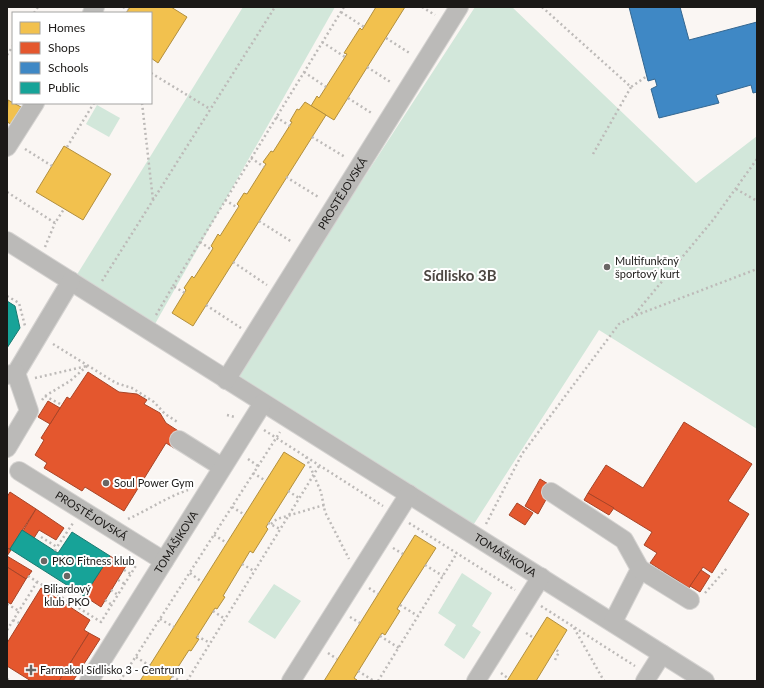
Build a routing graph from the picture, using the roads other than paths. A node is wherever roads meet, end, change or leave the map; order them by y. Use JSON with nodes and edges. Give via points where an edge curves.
{"nodes":[{"id":1,"x":459,"y":7,"type":"edge"},
{"id":2,"x":34,"y":104,"type":"edge"},
{"id":3,"x":9,"y":144,"type":"edge"},
{"id":4,"x":7,"y":241,"type":"edge"},
{"id":5,"x":71,"y":281,"type":"junction"},
{"id":6,"x":11,"y":374,"type":"edge"},
{"id":7,"x":226,"y":380,"type":"junction"},
{"id":8,"x":263,"y":403,"type":"junction"},
{"id":9,"x":181,"y":433,"type":"road end"},
{"id":10,"x":7,"y":448,"type":"edge"},
{"id":11,"x":222,"y":467,"type":"junction"},
{"id":12,"x":11,"y":468,"type":"edge"},
{"id":13,"x":551,"y":492,"type":"dead end"},
{"id":14,"x":409,"y":494,"type":"junction"},
{"id":15,"x":164,"y":561,"type":"junction"},
{"id":16,"x":640,"y":569,"type":"junction"},
{"id":17,"x":541,"y":577,"type":"junction"},
{"id":18,"x":690,"y":600,"type":"road end"},
{"id":19,"x":613,"y":622,"type":"junction"},
{"id":20,"x":662,"y":654,"type":"junction"},
{"id":21,"x":647,"y":678,"type":"edge"},
{"id":22,"x":89,"y":681,"type":"edge"},
{"id":23,"x":291,"y":681,"type":"edge"},
{"id":24,"x":476,"y":681,"type":"edge"},
{"id":25,"x":705,"y":681,"type":"edge"}],
"edges":[{"from":1,"to":7,"type":"street","name":"PROSTĚJOVSKÁ"},
{"from":2,"to":3,"type":"street"},
{"from":4,"to":5,"type":"street","name":"TOMÁŠIKOVA"},
{"from":5,"to":6,"type":"street"},
{"from":5,"to":7,"type":"street","name":"TOMÁŠIKOVA"},
{"from":6,"to":10,"type":"street","via":[[29,412]]},
{"from":7,"to":8,"type":"street","name":"TOMÁŠIKOVA"},
{"from":8,"to":11,"type":"street","name":"TOMÁŠIKOVA"},
{"from":8,"to":14,"type":"street","name":"TOMÁŠIKOVA"},
{"from":9,"to":11,"type":"street"},
{"from":11,"to":15,"type":"street","name":"TOMÁŠIKOVA"},
{"from":12,"to":15,"type":"street","name":"PROSTĚJOVSKÁ"},
{"from":13,"to":16,"type":"street","via":[[624,540]]},
{"from":14,"to":17,"type":"street","name":"TOMÁŠIKOVA"},
{"from":14,"to":23,"type":"street","via":[[396,514],[362,582]]},
{"from":15,"to":22,"type":"street","name":"TOMÁŠIKOVA"},
{"from":16,"to":18,"type":"street"},
{"from":16,"to":19,"type":"street"},
{"from":17,"to":19,"type":"street","name":"TOMÁŠIKOVA"},
{"from":17,"to":24,"type":"street","name":"TOMÁŠIKOVA"},
{"from":19,"to":20,"type":"street","name":"TOMÁŠIKOVA"},
{"from":20,"to":21,"type":"street"},
{"from":20,"to":25,"type":"street","name":"TOMÁŠIKOVA"}]}
